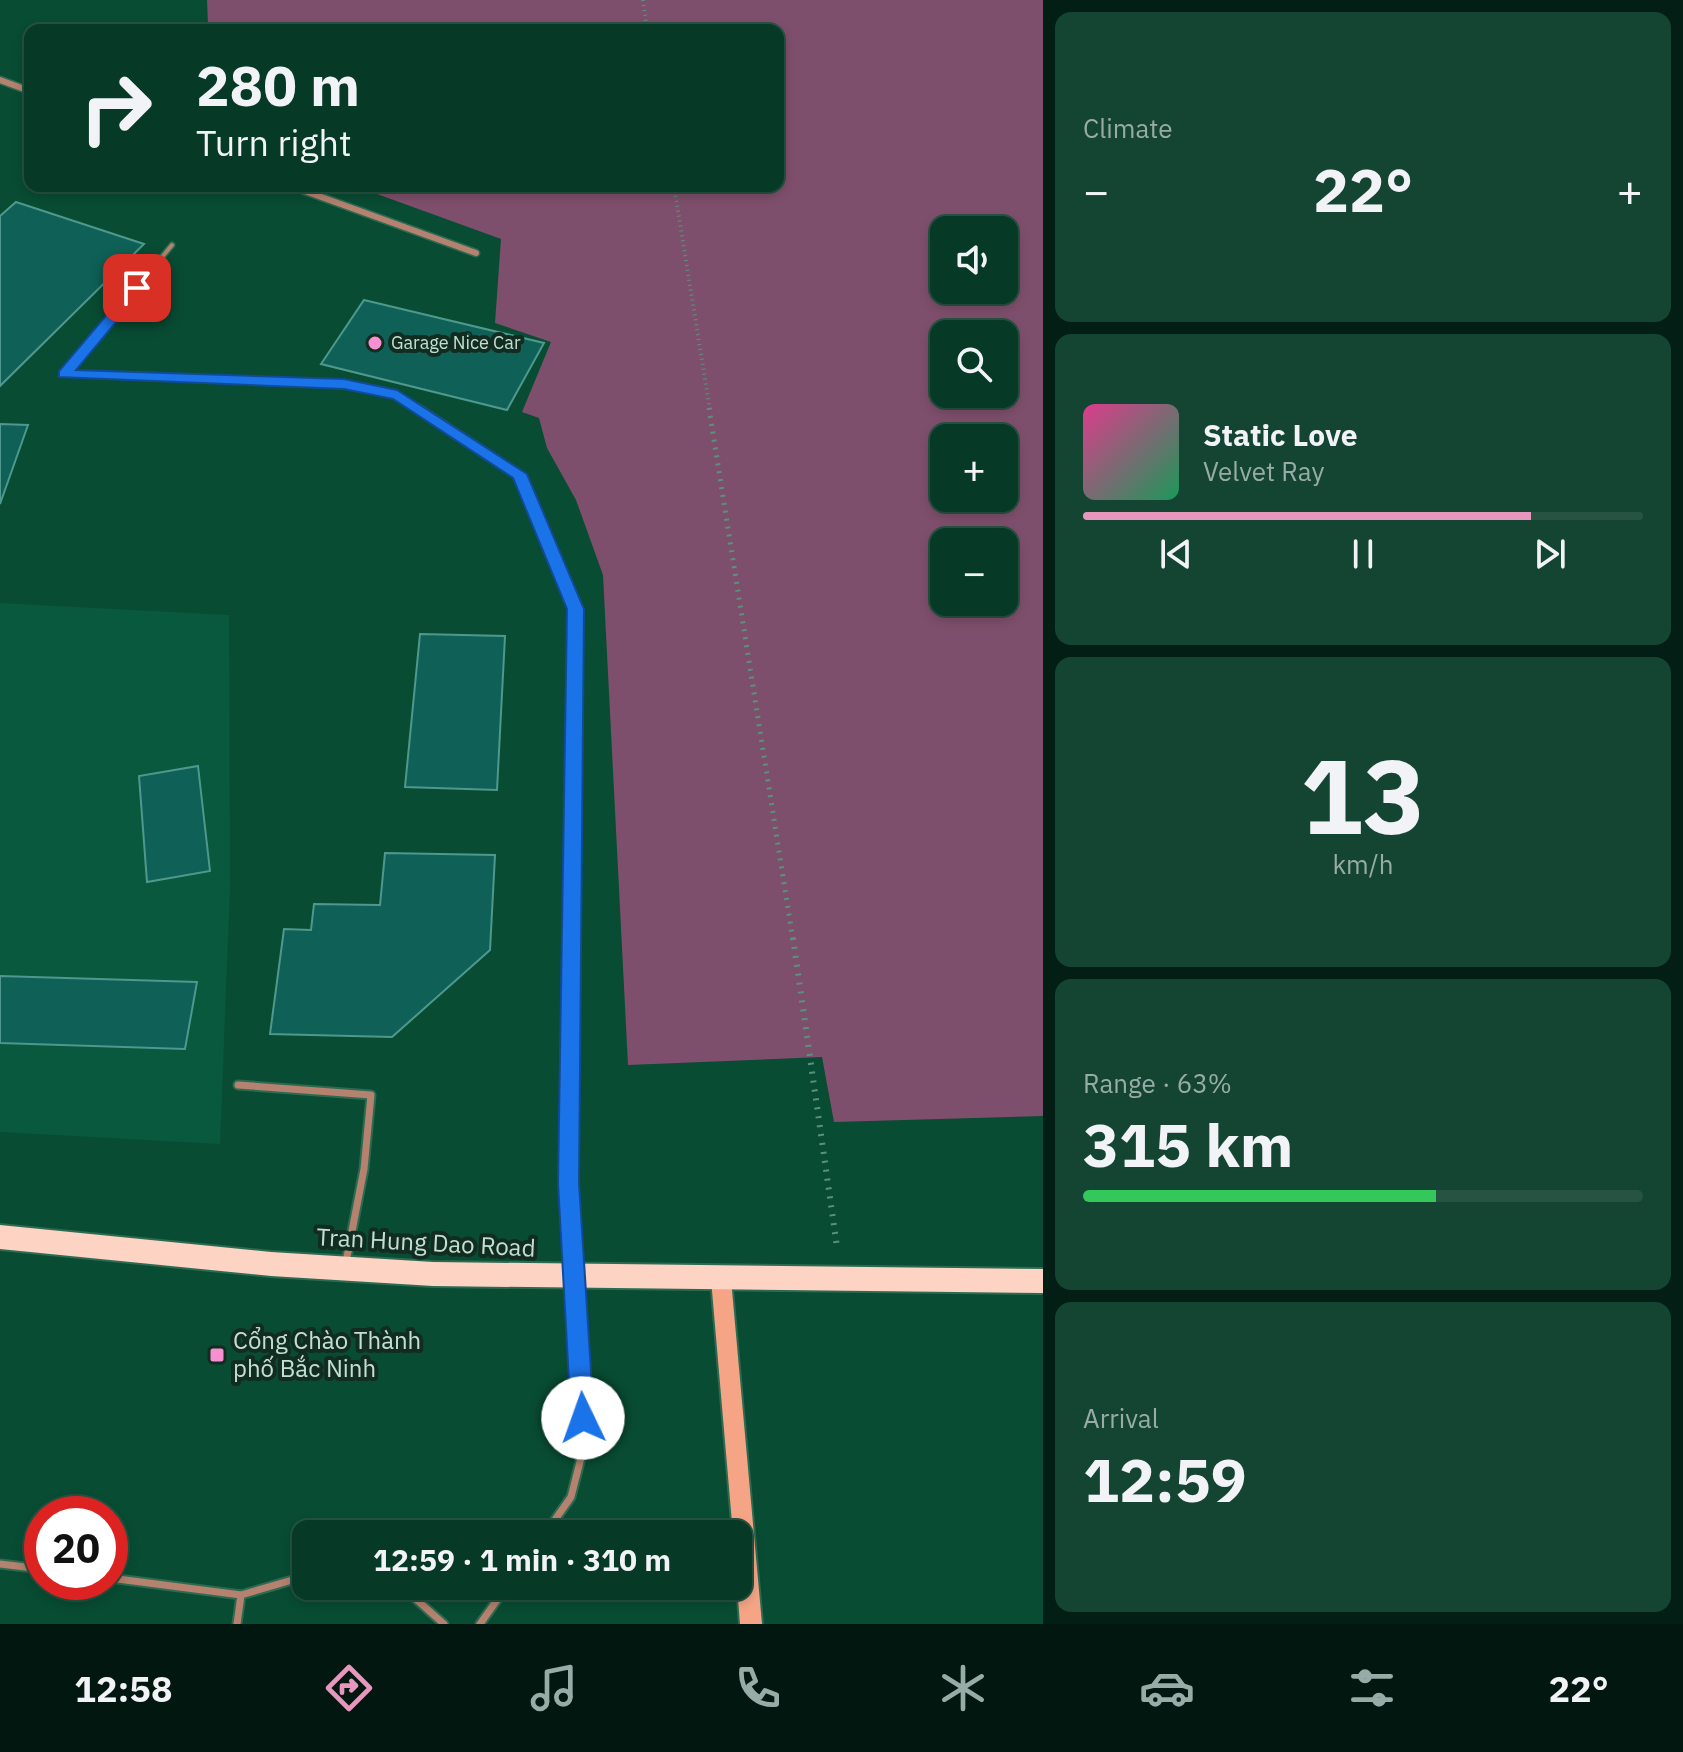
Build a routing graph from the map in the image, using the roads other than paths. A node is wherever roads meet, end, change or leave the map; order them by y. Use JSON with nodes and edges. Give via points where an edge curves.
{"nodes":[{"id":1,"x":0,"y":80,"type":"edge"},
{"id":2,"x":24,"y":89,"type":"edge"},
{"id":3,"x":308,"y":192,"type":"edge"},
{"id":4,"x":172,"y":245,"type":"dead end"},
{"id":5,"x":476,"y":253,"type":"dead end"},
{"id":6,"x":238,"y":1085,"type":"dead end"},
{"id":7,"x":0,"y":1237,"type":"edge"},
{"id":8,"x":345,"y":1269,"type":"junction"},
{"id":9,"x":575,"y":1278,"type":"junction"},
{"id":10,"x":721,"y":1279,"type":"junction"},
{"id":11,"x":1043,"y":1281,"type":"edge"},
{"id":12,"x":555,"y":1520,"type":"edge"},
{"id":13,"x":0,"y":1564,"type":"edge"},
{"id":14,"x":24,"y":1567,"type":"edge"},
{"id":15,"x":128,"y":1580,"type":"edge"},
{"id":16,"x":292,"y":1580,"type":"edge"},
{"id":17,"x":241,"y":1595,"type":"junction"},
{"id":18,"x":417,"y":1600,"type":"edge"},
{"id":19,"x":497,"y":1600,"type":"edge"},
{"id":20,"x":237,"y":1624,"type":"edge"},
{"id":21,"x":444,"y":1624,"type":"edge"},
{"id":22,"x":480,"y":1624,"type":"edge"},
{"id":23,"x":751,"y":1624,"type":"edge"}],
"edges":[{"from":1,"to":2,"type":"street"},
{"from":3,"to":5,"type":"street"},
{"from":4,"to":9,"type":"lane","via":[[65,374],[344,384],[397,395],[519,474],[575,609],[569,1183]]},
{"from":6,"to":8,"type":"lane","via":[[371,1095],[364,1169]]},
{"from":7,"to":8,"type":"main road","name":"Tran Hung Dao Road"},
{"from":8,"to":9,"type":"main road","name":"Tran Hung Dao Road"},
{"from":9,"to":10,"type":"main road","name":"Tran Hung Dao Road"},
{"from":9,"to":12,"type":"lane","via":[[584,1446],[571,1497]]},
{"from":10,"to":11,"type":"main road","name":"Tran Hung Dao Road"},
{"from":10,"to":23,"type":"street"},
{"from":13,"to":14,"type":"lane"},
{"from":15,"to":17,"type":"lane"},
{"from":16,"to":17,"type":"lane"},
{"from":17,"to":20,"type":"lane"},
{"from":18,"to":21,"type":"lane"},
{"from":19,"to":22,"type":"lane"}]}
